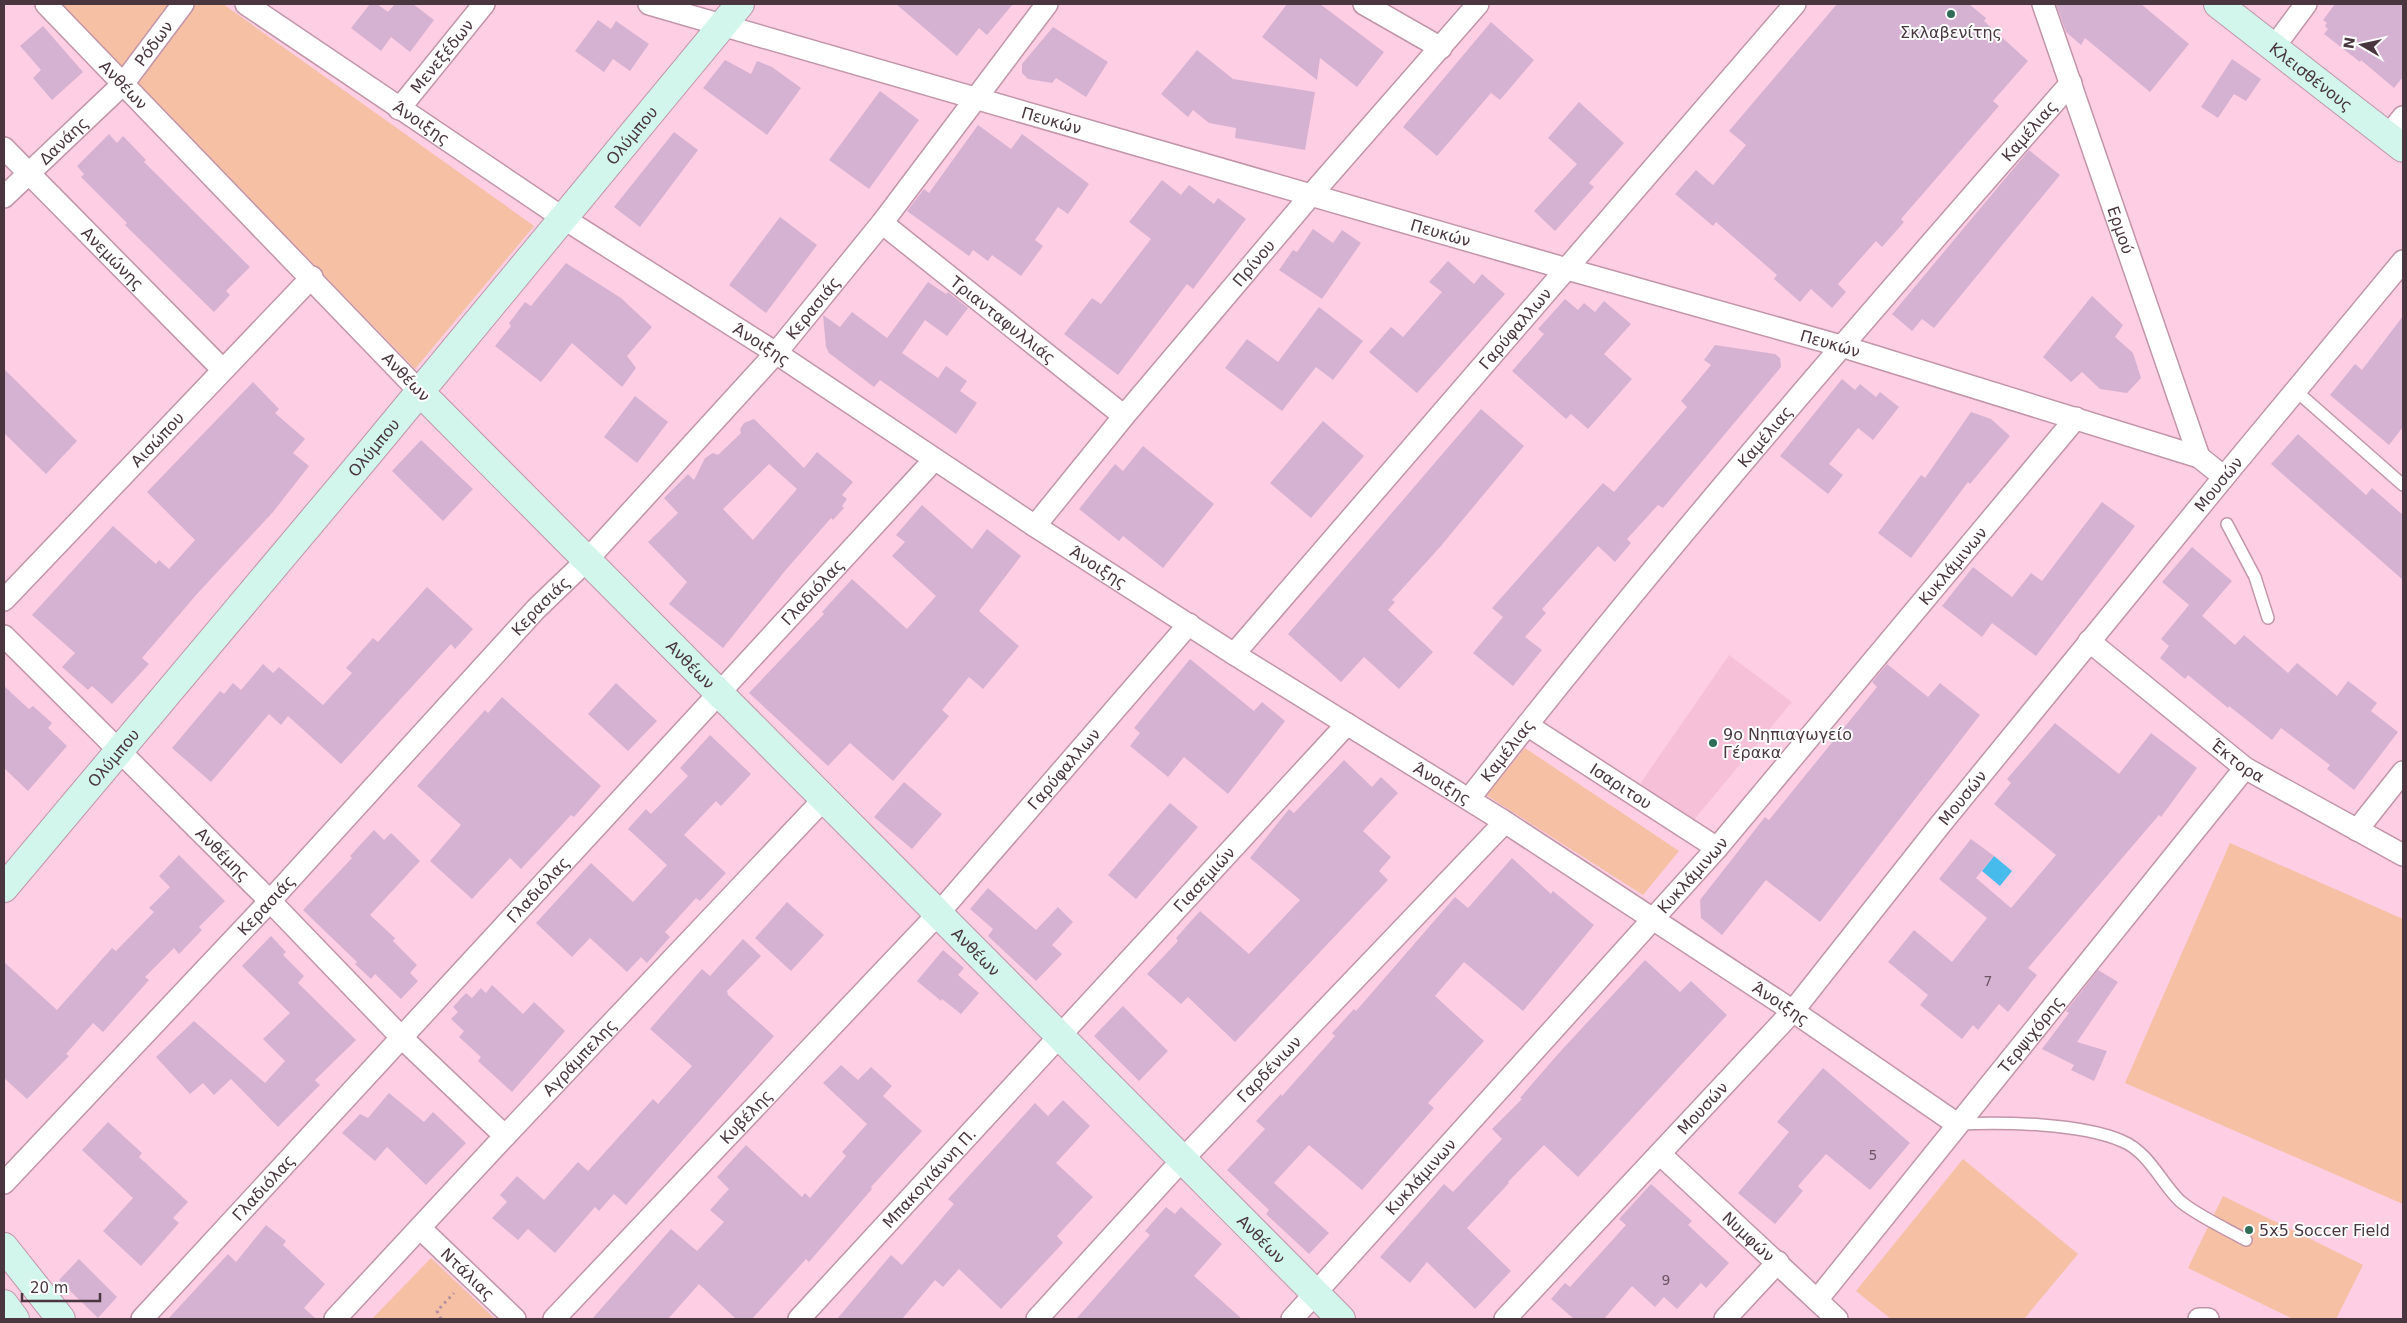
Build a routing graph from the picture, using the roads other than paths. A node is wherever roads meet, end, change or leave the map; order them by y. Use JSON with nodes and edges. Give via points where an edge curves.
{"nodes":[{"id":1,"x":46,"y":4,"type":"edge"},
{"id":2,"x":183,"y":4,"type":"edge"},
{"id":3,"x":246,"y":4,"type":"edge"},
{"id":4,"x":484,"y":4,"type":"edge"},
{"id":5,"x":649,"y":4,"type":"edge"},
{"id":6,"x":1048,"y":4,"type":"edge"},
{"id":7,"x":1364,"y":4,"type":"edge"},
{"id":8,"x":1478,"y":4,"type":"edge"},
{"id":9,"x":1794,"y":4,"type":"edge"},
{"id":10,"x":2043,"y":4,"type":"edge"},
{"id":11,"x":2218,"y":4,"type":"edge"},
{"id":12,"x":2306,"y":4,"type":"edge"},
{"id":13,"x":732,"y":14,"type":"edge"},
{"id":14,"x":2274,"y":47,"type":"junction"},
{"id":15,"x":1441,"y":48,"type":"junction"},
{"id":16,"x":2071,"y":83,"type":"junction"},
{"id":17,"x":123,"y":84,"type":"junction"},
{"id":18,"x":977,"y":98,"type":"junction"},
{"id":19,"x":399,"y":108,"type":"junction"},
{"id":20,"x":2398,"y":134,"type":"edge"},
{"id":21,"x":4,"y":148,"type":"edge"},
{"id":22,"x":28,"y":172,"type":"junction"},
{"id":23,"x":1311,"y":195,"type":"junction"},
{"id":24,"x":4,"y":197,"type":"edge"},
{"id":25,"x":563,"y":218,"type":"junction"},
{"id":26,"x":882,"y":222,"type":"junction"},
{"id":27,"x":2403,"y":262,"type":"edge"},
{"id":28,"x":1567,"y":269,"type":"junction"},
{"id":29,"x":312,"y":277,"type":"junction"},
{"id":30,"x":1841,"y":346,"type":"junction"},
{"id":31,"x":776,"y":353,"type":"junction"},
{"id":32,"x":222,"y":369,"type":"junction"},
{"id":33,"x":2295,"y":390,"type":"junction"},
{"id":34,"x":420,"y":392,"type":"junction"},
{"id":35,"x":1124,"y":416,"type":"junction"},
{"id":36,"x":2076,"y":418,"type":"junction"},
{"id":37,"x":2199,"y":457,"type":"junction"},
{"id":38,"x":934,"y":460,"type":"junction"},
{"id":39,"x":2224,"y":476,"type":"junction"},
{"id":40,"x":2403,"y":485,"type":"edge"},
{"id":41,"x":2226,"y":524,"type":"dead end"},
{"id":42,"x":1035,"y":526,"type":"junction"},
{"id":43,"x":587,"y":560,"type":"junction"},
{"id":44,"x":4,"y":600,"type":"edge"},
{"id":45,"x":2268,"y":618,"type":"dead end"},
{"id":46,"x":1189,"y":624,"type":"junction"},
{"id":47,"x":4,"y":636,"type":"edge"},
{"id":48,"x":2089,"y":641,"type":"junction"},
{"id":49,"x":1234,"y":654,"type":"junction"},
{"id":50,"x":719,"y":693,"type":"junction"},
{"id":51,"x":1347,"y":724,"type":"junction"},
{"id":52,"x":1527,"y":725,"type":"junction"},
{"id":53,"x":119,"y":750,"type":"junction"},
{"id":54,"x":2245,"y":768,"type":"junction"},
{"id":55,"x":2403,"y":772,"type":"edge"},
{"id":56,"x":824,"y":799,"type":"junction"},
{"id":57,"x":1469,"y":799,"type":"junction"},
{"id":58,"x":1504,"y":822,"type":"junction"},
{"id":59,"x":2357,"y":830,"type":"junction"},
{"id":60,"x":1716,"y":848,"type":"junction"},
{"id":61,"x":2403,"y":856,"type":"edge"},
{"id":62,"x":4,"y":888,"type":"edge"},
{"id":63,"x":270,"y":901,"type":"junction"},
{"id":64,"x":938,"y":914,"type":"junction"},
{"id":65,"x":1654,"y":920,"type":"junction"},
{"id":66,"x":1793,"y":1011,"type":"junction"},
{"id":67,"x":1060,"y":1036,"type":"junction"},
{"id":68,"x":401,"y":1037,"type":"junction"},
{"id":69,"x":1957,"y":1124,"type":"junction"},
{"id":70,"x":505,"y":1136,"type":"junction"},
{"id":71,"x":1660,"y":1154,"type":"junction"},
{"id":72,"x":1183,"y":1160,"type":"junction"},
{"id":73,"x":4,"y":1183,"type":"edge"},
{"id":74,"x":421,"y":1228,"type":"junction"},
{"id":75,"x":2246,"y":1240,"type":"dead end"},
{"id":76,"x":4,"y":1247,"type":"edge"},
{"id":77,"x":1778,"y":1262,"type":"junction"},
{"id":78,"x":1316,"y":1294,"type":"junction"},
{"id":79,"x":1817,"y":1300,"type":"junction"},
{"id":80,"x":4,"y":1304,"type":"edge"},
{"id":81,"x":15,"y":1319,"type":"edge"},
{"id":82,"x":61,"y":1319,"type":"edge"},
{"id":83,"x":142,"y":1319,"type":"edge"},
{"id":84,"x":335,"y":1319,"type":"edge"},
{"id":85,"x":515,"y":1319,"type":"edge"},
{"id":86,"x":554,"y":1319,"type":"edge"},
{"id":87,"x":799,"y":1319,"type":"edge"},
{"id":88,"x":1038,"y":1319,"type":"edge"},
{"id":89,"x":1292,"y":1319,"type":"edge"},
{"id":90,"x":1341,"y":1319,"type":"edge"},
{"id":91,"x":1505,"y":1319,"type":"edge"},
{"id":92,"x":1726,"y":1319,"type":"edge"},
{"id":93,"x":1837,"y":1319,"type":"edge"},
{"id":94,"x":2199,"y":1319,"type":"edge"},
{"id":95,"x":2208,"y":1319,"type":"edge"}],
"edges":[{"from":1,"to":17,"type":"street","name":"Ανθέων"},
{"from":2,"to":17,"type":"street","name":"Ρόδων"},
{"from":3,"to":19,"type":"street","name":"Άνοιξης"},
{"from":4,"to":19,"type":"street","name":"Μενεξέδων"},
{"from":5,"to":13,"type":"street","name":"Πευκών"},
{"from":6,"to":18,"type":"street","name":"Κερασιάς"},
{"from":7,"to":15,"type":"street"},
{"from":8,"to":15,"type":"street","name":"Πρίνου"},
{"from":9,"to":28,"type":"street","name":"Γαρύφαλλων"},
{"from":10,"to":16,"type":"street","name":"Ερμού"},
{"from":11,"to":14,"type":"street","name":"Κλεισθένους"},
{"from":12,"to":14,"type":"street"},
{"from":13,"to":18,"type":"street","name":"Πευκών"},
{"from":13,"to":25,"type":"street","name":"Ολύμπου"},
{"from":14,"to":20,"type":"street","name":"Κλεισθένους"},
{"from":15,"to":23,"type":"street","name":"Πρίνου"},
{"from":16,"to":30,"type":"street","name":"Καμέλιας"},
{"from":16,"to":37,"type":"street","name":"Ερμού"},
{"from":17,"to":22,"type":"street","name":"Δανάης"},
{"from":17,"to":29,"type":"street","name":"Ανθέων"},
{"from":18,"to":23,"type":"street","name":"Πευκών"},
{"from":18,"to":26,"type":"street","name":"Κερασιάς"},
{"from":19,"to":25,"type":"street","name":"Άνοιξης"},
{"from":21,"to":22,"type":"street","name":"Ανεμώνης"},
{"from":22,"to":24,"type":"street","name":"Δανάης"},
{"from":22,"to":32,"type":"street","name":"Ανεμώνης"},
{"from":23,"to":28,"type":"street","name":"Πευκών"},
{"from":23,"to":35,"type":"street","name":"Πρίνου"},
{"from":25,"to":31,"type":"street","name":"Άνοιξης"},
{"from":25,"to":34,"type":"street","name":"Ολύμπου"},
{"from":26,"to":31,"type":"street","name":"Κερασιάς"},
{"from":26,"to":35,"type":"street","name":"Τριανταφυλλιάς"},
{"from":27,"to":33,"type":"street","name":"Μουσών"},
{"from":28,"to":30,"type":"street","name":"Πευκών"},
{"from":28,"to":49,"type":"street","name":"Γαρύφαλλων"},
{"from":29,"to":32,"type":"street","name":"Αισώπου"},
{"from":29,"to":34,"type":"street","name":"Ανθέων"},
{"from":30,"to":36,"type":"street","name":"Πευκών"},
{"from":30,"to":52,"type":"street","name":"Καμέλιας"},
{"from":31,"to":38,"type":"street","name":"Άνοιξης"},
{"from":31,"to":43,"type":"street","name":"Κερασιάς"},
{"from":32,"to":44,"type":"street","name":"Αισώπου"},
{"from":33,"to":39,"type":"street","name":"Μουσών"},
{"from":33,"to":40,"type":"lane"},
{"from":34,"to":43,"type":"street","name":"Ανθέων"},
{"from":34,"to":53,"type":"street","name":"Ολύμπου"},
{"from":35,"to":42,"type":"street","name":"Πρίνου"},
{"from":36,"to":37,"type":"street","name":"Πευκών"},
{"from":36,"to":60,"type":"street","name":"Κυκλάμινων"},
{"from":37,"to":39,"type":"street","name":"Πευκών"},
{"from":38,"to":42,"type":"street","name":"Άνοιξης"},
{"from":38,"to":50,"type":"street","name":"Γλαδιόλας"},
{"from":39,"to":48,"type":"street","name":"Μουσών"},
{"from":41,"to":45,"type":"lane","via":[[2255,577]]},
{"from":42,"to":46,"type":"street","name":"Άνοιξης"},
{"from":43,"to":50,"type":"street","name":"Ανθέων"},
{"from":43,"to":63,"type":"street","name":"Κερασιάς","via":[[536,610]]},
{"from":46,"to":49,"type":"street","name":"Άνοιξης"},
{"from":46,"to":64,"type":"street","name":"Γαρύφαλλων"},
{"from":47,"to":53,"type":"street","name":"Ανθέμης"},
{"from":48,"to":54,"type":"street","name":"Έκτορα"},
{"from":48,"to":66,"type":"street","name":"Μουσών"},
{"from":49,"to":51,"type":"street","name":"Άνοιξης"},
{"from":50,"to":56,"type":"street","name":"Ανθέων"},
{"from":50,"to":68,"type":"street","name":"Γλαδιόλας"},
{"from":51,"to":57,"type":"street","name":"Άνοιξης"},
{"from":51,"to":67,"type":"street","name":"Γιασεμιών"},
{"from":52,"to":57,"type":"street","name":"Καμέλιας"},
{"from":52,"to":60,"type":"street","name":"Ισαριτου"},
{"from":53,"to":62,"type":"street","name":"Ολύμπου"},
{"from":53,"to":63,"type":"street","name":"Ανθέμης"},
{"from":54,"to":59,"type":"street","name":"Έκτορα"},
{"from":54,"to":69,"type":"street","name":"Τερψιχόρης"},
{"from":55,"to":59,"type":"street"},
{"from":56,"to":64,"type":"street","name":"Ανθέων"},
{"from":56,"to":70,"type":"street","name":"Αγράμπελης"},
{"from":57,"to":58,"type":"street","name":"Άνοιξης"},
{"from":58,"to":65,"type":"street","name":"Άνοιξης"},
{"from":58,"to":72,"type":"street","name":"Γαρδένιων"},
{"from":59,"to":61,"type":"street","name":"Έκτορα"},
{"from":60,"to":65,"type":"street","name":"Κυκλάμινων"},
{"from":63,"to":68,"type":"street","name":"Ανθέμης"},
{"from":63,"to":73,"type":"street","name":"Κερασιάς"},
{"from":64,"to":67,"type":"street","name":"Ανθέων"},
{"from":64,"to":86,"type":"street","name":"Κυβέλης"},
{"from":65,"to":66,"type":"street","name":"Άνοιξης"},
{"from":65,"to":78,"type":"street","name":"Κυκλάμινων"},
{"from":66,"to":69,"type":"street","name":"Άνοιξης"},
{"from":66,"to":71,"type":"street","name":"Μουσών"},
{"from":67,"to":72,"type":"street","name":"Ανθέων"},
{"from":67,"to":87,"type":"street","name":"Μπακογιάννη Π."},
{"from":68,"to":70,"type":"street","name":"Ανθέμης"},
{"from":68,"to":83,"type":"street","name":"Γλαδιόλας"},
{"from":69,"to":75,"type":"lane","via":[[1992,1122],[2044,1126],[2091,1132],[2123,1141],[2154,1166],[2180,1200]]},
{"from":69,"to":79,"type":"street","name":"Τερψιχόρης"},
{"from":70,"to":74,"type":"street","name":"Αγράμπελης"},
{"from":71,"to":77,"type":"street","name":"Νυμφών"},
{"from":71,"to":91,"type":"street","name":"Μουσών"},
{"from":72,"to":78,"type":"street","name":"Ανθέων"},
{"from":72,"to":88,"type":"street","name":"Γαρδένιων"},
{"from":74,"to":84,"type":"street","name":"Αγράμπελης"},
{"from":74,"to":85,"type":"street","name":"Ντάλιας"},
{"from":76,"to":82,"type":"street"},
{"from":77,"to":79,"type":"street","name":"Νυμφών"},
{"from":77,"to":92,"type":"street"},
{"from":78,"to":89,"type":"street","name":"Κυκλάμινων"},
{"from":78,"to":90,"type":"street","name":"Ανθέων"},
{"from":79,"to":93,"type":"street","name":"Νυμφών"},
{"from":80,"to":81,"type":"street"},
{"from":94,"to":95,"type":"street"}]}
